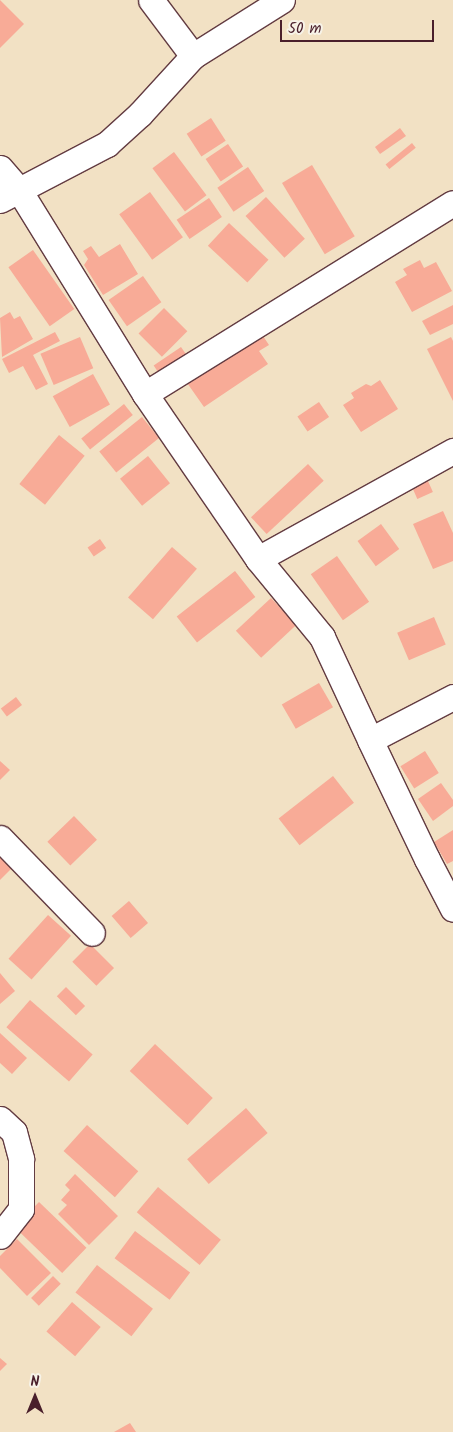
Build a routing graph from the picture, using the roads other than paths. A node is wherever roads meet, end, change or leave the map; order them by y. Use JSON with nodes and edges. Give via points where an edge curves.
{"nodes":[{"id":1,"x":151,"y":0,"type":"edge"},
{"id":2,"x":282,"y":0,"type":"edge"},
{"id":3,"x":193,"y":56,"type":"junction"},
{"id":4,"x":0,"y":168,"type":"edge"},
{"id":5,"x":9,"y":195,"type":"edge"},
{"id":6,"x":453,"y":203,"type":"edge"},
{"id":7,"x":146,"y":394,"type":"junction"},
{"id":8,"x":453,"y":451,"type":"edge"},
{"id":9,"x":258,"y":559,"type":"junction"},
{"id":10,"x":453,"y":697,"type":"edge"},
{"id":11,"x":370,"y":740,"type":"junction"},
{"id":12,"x":0,"y":838,"type":"edge"},
{"id":13,"x":453,"y":908,"type":"edge"},
{"id":14,"x":92,"y":933,"type":"dead end"},
{"id":15,"x":0,"y":1119,"type":"edge"},
{"id":16,"x":0,"y":1236,"type":"edge"}],
"edges":[{"from":1,"to":3,"type":"street"},
{"from":2,"to":3,"type":"street"},
{"from":3,"to":5,"type":"street","via":[[140,114],[107,144]]},
{"from":4,"to":5,"type":"street"},
{"from":5,"to":7,"type":"street"},
{"from":6,"to":7,"type":"street"},
{"from":7,"to":9,"type":"street"},
{"from":8,"to":9,"type":"street"},
{"from":9,"to":11,"type":"street","via":[[322,637]]},
{"from":10,"to":11,"type":"street"},
{"from":11,"to":13,"type":"street","via":[[426,859]]},
{"from":12,"to":14,"type":"street"},
{"from":15,"to":16,"type":"street","via":[[14,1132],[21,1159],[21,1209]]}]}
